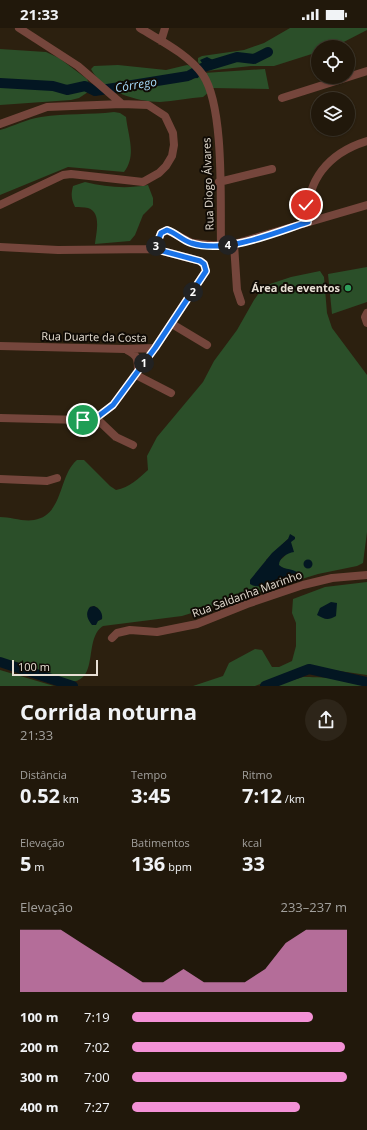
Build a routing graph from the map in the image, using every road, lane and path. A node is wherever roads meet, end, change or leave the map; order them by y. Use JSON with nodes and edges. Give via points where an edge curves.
{"nodes":[{"id":1,"x":19,"y":28,"type":"edge"},
{"id":2,"x":155,"y":28,"type":"edge"},
{"id":3,"x":164,"y":28,"type":"edge"},
{"id":4,"x":141,"y":29,"type":"edge"},
{"id":5,"x":161,"y":41,"type":"junction"},
{"id":6,"x":367,"y":71,"type":"edge"},
{"id":7,"x":282,"y":98,"type":"dead end"},
{"id":8,"x":122,"y":104,"type":"junction"},
{"id":9,"x":0,"y":124,"type":"edge"},
{"id":10,"x":367,"y":141,"type":"edge"},
{"id":11,"x":272,"y":169,"type":"dead end"},
{"id":12,"x":219,"y":182,"type":"junction"},
{"id":13,"x":0,"y":204,"type":"edge"},
{"id":14,"x":367,"y":205,"type":"edge"},
{"id":15,"x":308,"y":222,"type":"junction"},
{"id":16,"x":234,"y":244,"type":"junction"},
{"id":17,"x":221,"y":246,"type":"junction"},
{"id":18,"x":0,"y":247,"type":"edge"},
{"id":19,"x":155,"y":249,"type":"junction"},
{"id":20,"x":241,"y":302,"type":"dead end"},
{"id":21,"x":367,"y":314,"type":"edge"},
{"id":22,"x":367,"y":323,"type":"edge"},
{"id":23,"x":172,"y":324,"type":"junction"},
{"id":24,"x":207,"y":345,"type":"dead end"},
{"id":25,"x":0,"y":346,"type":"edge"},
{"id":26,"x":155,"y":348,"type":"junction"},
{"id":27,"x":125,"y":349,"type":"junction"},
{"id":28,"x":137,"y":373,"type":"junction"},
{"id":29,"x":171,"y":393,"type":"dead end"},
{"id":30,"x":0,"y":418,"type":"edge"},
{"id":31,"x":96,"y":418,"type":"junction"},
{"id":32,"x":133,"y":445,"type":"dead end"},
{"id":33,"x":57,"y":478,"type":"dead end"},
{"id":34,"x":0,"y":479,"type":"edge"},
{"id":35,"x":367,"y":575,"type":"edge"},
{"id":36,"x":112,"y":638,"type":"dead end"}],
"edges":[{"from":1,"to":8,"type":"street","via":[[78,66]]},
{"from":2,"to":4,"type":"street"},
{"from":3,"to":5,"type":"street"},
{"from":4,"to":5,"type":"street","name":"Rua Diogo Álvares"},
{"from":5,"to":12,"type":"street","name":"Rua Diogo Álvares","via":[[195,66],[207,83],[215,107]]},
{"from":6,"to":7,"type":"street"},
{"from":8,"to":9,"type":"street","via":[[47,107]]},
{"from":8,"to":13,"type":"street","via":[[148,105],[165,116],[170,124],[174,145],[172,156],[160,173],[143,182],[63,175]]},
{"from":10,"to":15,"type":"street","via":[[330,159],[318,175],[306,205]]},
{"from":11,"to":12,"type":"street"},
{"from":12,"to":17,"type":"street","name":"Rua Diogo Álvares"},
{"from":14,"to":15,"type":"street"},
{"from":15,"to":16,"type":"street"},
{"from":16,"to":17,"type":"street"},
{"from":16,"to":20,"type":"street","via":[[237,290]]},
{"from":17,"to":19,"type":"street","via":[[192,243],[167,230],[161,233]]},
{"from":18,"to":19,"type":"street","name":"Rua Duarte da Costa","via":[[58,250]]},
{"from":19,"to":23,"type":"street","name":"Rua Duarte da Costa","via":[[200,261],[205,268],[204,276]]},
{"from":21,"to":22,"type":"street"},
{"from":23,"to":24,"type":"street"},
{"from":23,"to":26,"type":"street","name":"Rua Duarte da Costa"},
{"from":25,"to":27,"type":"street","name":"Rua Duarte da Costa"},
{"from":26,"to":27,"type":"street","name":"Rua Duarte da Costa"},
{"from":26,"to":28,"type":"street"},
{"from":27,"to":28,"type":"street","via":[[138,360]]},
{"from":28,"to":29,"type":"street"},
{"from":28,"to":31,"type":"street","via":[[113,405]]},
{"from":30,"to":31,"type":"street"},
{"from":31,"to":32,"type":"street","via":[[116,438]]},
{"from":33,"to":34,"type":"street","via":[[47,481]]},
{"from":35,"to":36,"type":"street","name":"Rua Saldanha Marinho","via":[[332,578],[303,585],[197,624],[157,632],[130,630],[117,633]]}]}
